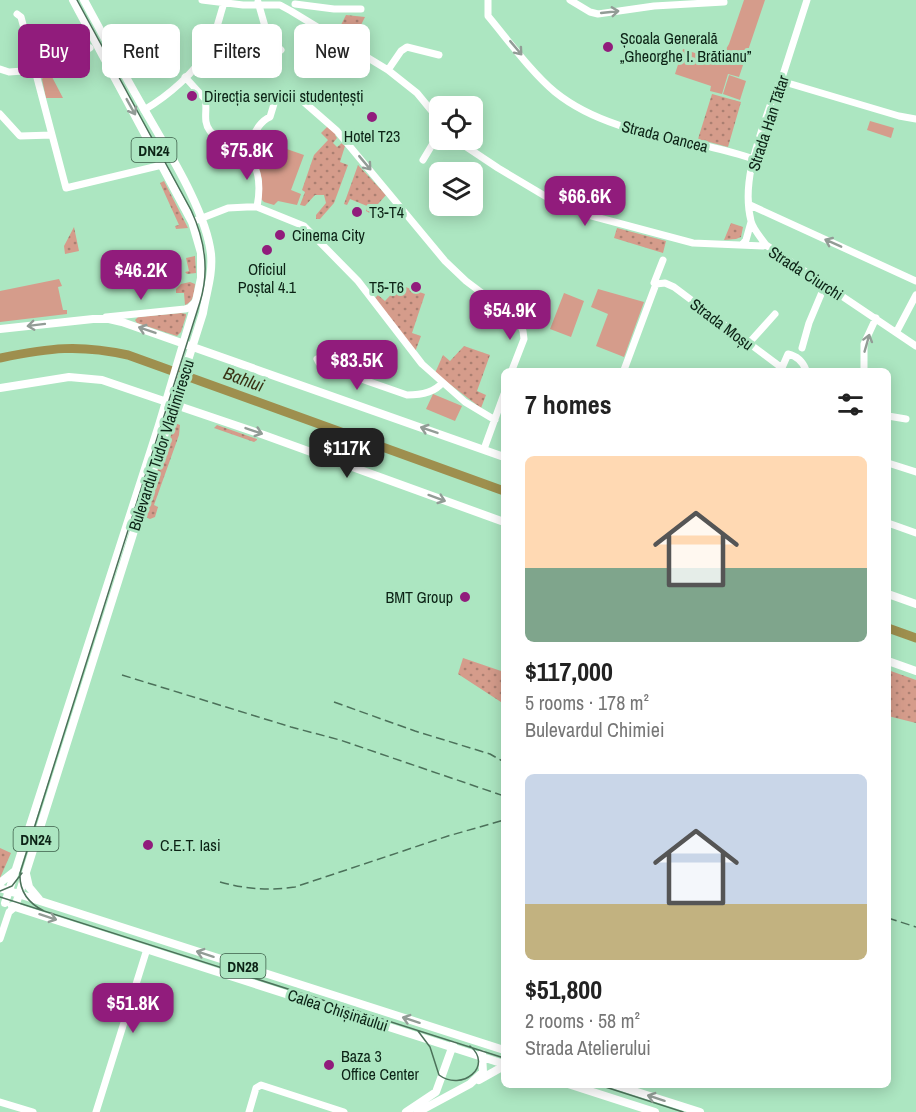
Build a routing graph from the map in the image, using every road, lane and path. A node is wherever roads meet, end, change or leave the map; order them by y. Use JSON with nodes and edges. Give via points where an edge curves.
{"nodes":[{"id":1,"x":73,"y":0,"type":"edge"},
{"id":2,"x":84,"y":0,"type":"edge"},
{"id":3,"x":202,"y":0,"type":"edge"},
{"id":4,"x":488,"y":0,"type":"edge"},
{"id":5,"x":570,"y":0,"type":"edge"},
{"id":6,"x":807,"y":0,"type":"edge"},
{"id":7,"x":258,"y":2,"type":"edge"},
{"id":8,"x":724,"y":2,"type":"dead end"},
{"id":9,"x":224,"y":3,"type":"junction"},
{"id":10,"x":654,"y":3,"type":"edge"},
{"id":11,"x":294,"y":5,"type":"edge"},
{"id":12,"x":361,"y":9,"type":"dead end"},
{"id":13,"x":17,"y":14,"type":"dead end"},
{"id":14,"x":23,"y":24,"type":"edge"},
{"id":15,"x":264,"y":24,"type":"edge"},
{"id":16,"x":439,"y":55,"type":"dead end"},
{"id":17,"x":0,"y":69,"type":"edge"},
{"id":18,"x":388,"y":70,"type":"junction"},
{"id":19,"x":18,"y":71,"type":"edge"},
{"id":20,"x":185,"y":77,"type":"junction"},
{"id":21,"x":38,"y":78,"type":"edge"},
{"id":22,"x":782,"y":81,"type":"junction"},
{"id":23,"x":429,"y":108,"type":"edge"},
{"id":24,"x":144,"y":110,"type":"junction"},
{"id":25,"x":0,"y":114,"type":"edge"},
{"id":26,"x":916,"y":119,"type":"edge"},
{"id":27,"x":52,"y":135,"type":"junction"},
{"id":28,"x":429,"y":150,"type":"edge"},
{"id":29,"x":471,"y":150,"type":"edge"},
{"id":30,"x":244,"y":152,"type":"junction"},
{"id":31,"x":754,"y":159,"type":"junction"},
{"id":32,"x":423,"y":160,"type":"dead end"},
{"id":33,"x":162,"y":165,"type":"junction"},
{"id":34,"x":750,"y":205,"type":"junction"},
{"id":35,"x":257,"y":207,"type":"junction"},
{"id":36,"x":201,"y":218,"type":"junction"},
{"id":37,"x":192,"y":222,"type":"junction"},
{"id":38,"x":751,"y":222,"type":"junction"},
{"id":39,"x":766,"y":245,"type":"junction"},
{"id":40,"x":742,"y":246,"type":"junction"},
{"id":41,"x":663,"y":260,"type":"dead end"},
{"id":42,"x":916,"y":281,"type":"edge"},
{"id":43,"x":656,"y":284,"type":"junction"},
{"id":44,"x":825,"y":285,"type":"junction"},
{"id":45,"x":916,"y":295,"type":"edge"},
{"id":46,"x":196,"y":301,"type":"junction"},
{"id":47,"x":775,"y":314,"type":"dead end"},
{"id":48,"x":876,"y":318,"type":"junction"},
{"id":49,"x":93,"y":319,"type":"junction"},
{"id":50,"x":0,"y":329,"type":"edge"},
{"id":51,"x":897,"y":331,"type":"junction"},
{"id":52,"x":183,"y":342,"type":"junction"},
{"id":53,"x":748,"y":344,"type":"junction"},
{"id":54,"x":193,"y":346,"type":"junction"},
{"id":55,"x":916,"y":346,"type":"edge"},
{"id":56,"x":802,"y":348,"type":"dead end"},
{"id":57,"x":317,"y":359,"type":"dead end"},
{"id":58,"x":513,"y":368,"type":"edge"},
{"id":59,"x":625,"y":368,"type":"edge"},
{"id":60,"x":780,"y":368,"type":"edge"},
{"id":61,"x":781,"y":368,"type":"edge"},
{"id":62,"x":805,"y":368,"type":"edge"},
{"id":63,"x":864,"y":368,"type":"edge"},
{"id":64,"x":442,"y":383,"type":"junction"},
{"id":65,"x":0,"y":388,"type":"edge"},
{"id":66,"x":501,"y":403,"type":"edge"},
{"id":67,"x":169,"y":404,"type":"junction"},
{"id":68,"x":891,"y":416,"type":"edge"},
{"id":69,"x":906,"y":419,"type":"dead end"},
{"id":70,"x":495,"y":420,"type":"junction"},
{"id":71,"x":484,"y":449,"type":"junction"},
{"id":72,"x":501,"y":456,"type":"edge"},
{"id":73,"x":891,"y":464,"type":"edge"},
{"id":74,"x":916,"y":472,"type":"edge"},
{"id":75,"x":501,"y":521,"type":"edge"},
{"id":76,"x":891,"y":524,"type":"edge"},
{"id":77,"x":916,"y":533,"type":"edge"},
{"id":78,"x":891,"y":595,"type":"edge"},
{"id":79,"x":916,"y":604,"type":"edge"},
{"id":80,"x":891,"y":662,"type":"edge"},
{"id":81,"x":916,"y":671,"type":"edge"},
{"id":82,"x":22,"y":869,"type":"junction"},
{"id":83,"x":0,"y":883,"type":"edge"},
{"id":84,"x":0,"y":888,"type":"edge"},
{"id":85,"x":10,"y":891,"type":"junction"},
{"id":86,"x":19,"y":894,"type":"junction"},
{"id":87,"x":41,"y":902,"type":"junction"},
{"id":88,"x":7,"y":906,"type":"edge"},
{"id":89,"x":0,"y":939,"type":"edge"},
{"id":90,"x":147,"y":949,"type":"junction"},
{"id":91,"x":471,"y":1039,"type":"junction"},
{"id":92,"x":451,"y":1047,"type":"junction"},
{"id":93,"x":501,"y":1049,"type":"edge"},
{"id":94,"x":483,"y":1057,"type":"junction"},
{"id":95,"x":501,"y":1064,"type":"edge"},
{"id":96,"x":501,"y":1067,"type":"edge"},
{"id":97,"x":470,"y":1084,"type":"junction"},
{"id":98,"x":580,"y":1088,"type":"edge"},
{"id":99,"x":625,"y":1088,"type":"edge"},
{"id":100,"x":0,"y":1102,"type":"edge"},
{"id":101,"x":33,"y":1112,"type":"edge"},
{"id":102,"x":96,"y":1112,"type":"edge"},
{"id":103,"x":249,"y":1112,"type":"edge"},
{"id":104,"x":344,"y":1112,"type":"edge"},
{"id":105,"x":406,"y":1112,"type":"edge"},
{"id":106,"x":418,"y":1112,"type":"edge"},
{"id":107,"x":655,"y":1112,"type":"edge"},
{"id":108,"x":700,"y":1112,"type":"edge"}],
"edges":[{"from":1,"to":33,"type":"main road","name":"Bulevardul Tudor Vladimirescu","number":"DN24","one_way":true},
{"from":2,"to":24,"type":"main road","name":"Bulevardul Tudor Vladimirescu","number":"DN24"},
{"from":3,"to":9,"type":"street"},
{"from":4,"to":31,"type":"street","name":"Strada Oancea","one_way":true,"via":[[489,16],[548,85],[570,103],[639,132]]},
{"from":5,"to":10,"type":"street","one_way":true,"via":[[598,14]]},
{"from":6,"to":22,"type":"street","name":"Strada Han Tătar"},
{"from":7,"to":9,"type":"street"},
{"from":7,"to":11,"type":"street"},
{"from":7,"to":15,"type":"street"},
{"from":8,"to":10,"type":"street"},
{"from":9,"to":20,"type":"street","via":[[209,47]]},
{"from":11,"to":12,"type":"street"},
{"from":11,"to":18,"type":"street"},
{"from":13,"to":14,"type":"street"},
{"from":16,"to":18,"type":"street","via":[[406,47]]},
{"from":17,"to":19,"type":"street"},
{"from":18,"to":23,"type":"street"},
{"from":20,"to":24,"type":"street"},
{"from":20,"to":30,"type":"street","via":[[205,99],[210,132]]},
{"from":21,"to":27,"type":"street"},
{"from":22,"to":26,"type":"street"},
{"from":22,"to":31,"type":"street","name":"Strada Han Tătar","via":[[776,88]]},
{"from":24,"to":36,"type":"main road","name":"Bulevardul Tudor Vladimirescu","number":"DN24"},
{"from":25,"to":27,"type":"street","via":[[21,136]]},
{"from":27,"to":33,"type":"street","via":[[66,188]]},
{"from":28,"to":32,"type":"street"},
{"from":29,"to":40,"type":"street","name":"Strada Ciurchi","via":[[568,208],[693,243]]},
{"from":30,"to":35,"type":"street","via":[[260,178]]},
{"from":30,"to":58,"type":"street","one_way":true,"via":[[262,120],[270,117],[278,94],[297,96],[345,139],[445,261],[518,320],[524,339]]},
{"from":31,"to":34,"type":"street","name":"Strada Han Tătar"},
{"from":33,"to":37,"type":"main road","name":"Bulevardul Tudor Vladimirescu","number":"DN24"},
{"from":34,"to":38,"type":"street","name":"Strada Han Tătar"},
{"from":42,"to":34,"type":"street","one_way":true},
{"from":35,"to":36,"type":"street","via":[[228,208]]},
{"from":35,"to":64,"type":"street","via":[[295,221],[312,233],[358,281],[413,355]]},
{"from":36,"to":37,"type":"street"},
{"from":36,"to":54,"type":"main road","name":"Bulevardul Tudor Vladimirescu","number":"DN24","via":[[211,270]]},
{"from":37,"to":46,"type":"main road","name":"Bulevardul Tudor Vladimirescu","number":"DN24","via":[[201,253]]},
{"from":38,"to":39,"type":"street","name":"Strada Han Tătar"},
{"from":38,"to":40,"type":"street"},
{"from":39,"to":40,"type":"street","name":"Strada Ciurchi"},
{"from":39,"to":44,"type":"street","name":"Strada Ciurchi"},
{"from":41,"to":43,"type":"street"},
{"from":43,"to":53,"type":"street","name":"Strada Moșu","via":[[674,287]]},
{"from":43,"to":59,"type":"street"},
{"from":44,"to":48,"type":"street","name":"Strada Ciurchi"},
{"from":44,"to":56,"type":"street"},
{"from":45,"to":51,"type":"street"},
{"from":46,"to":49,"type":"street","via":[[185,309]]},
{"from":46,"to":52,"type":"main road","name":"Bulevardul Tudor Vladimirescu","number":"DN24"},
{"from":47,"to":53,"type":"street"},
{"from":48,"to":51,"type":"street","name":"Strada Ciurchi"},
{"from":63,"to":48,"type":"street","one_way":true,"via":[[864,344]]},
{"from":49,"to":50,"type":"main road","one_way":true},
{"from":52,"to":49,"type":"main road","one_way":true,"via":[[123,322]]},
{"from":51,"to":55,"type":"street","name":"Strada Ciurchi"},
{"from":52,"to":54,"type":"main road"},
{"from":52,"to":67,"type":"main road","name":"Bulevardul Tudor Vladimirescu","number":"DN24","via":[[168,389]]},
{"from":53,"to":60,"type":"street","name":"Strada Moșu"},
{"from":54,"to":67,"type":"main road","name":"Bulevardul Tudor Vladimirescu","number":"DN24","via":[[178,393]]},
{"from":71,"to":54,"type":"main road","one_way":true},
{"from":57,"to":64,"type":"street","via":[[324,366],[406,395],[435,390]]},
{"from":61,"to":62,"type":"street","name":"Strada Moșu","via":[[788,354]]},
{"from":64,"to":70,"type":"street","via":[[478,412]]},
{"from":65,"to":67,"type":"main road","via":[[69,377],[91,378]]},
{"from":66,"to":70,"type":"street"},
{"from":67,"to":75,"type":"main road","one_way":true},
{"from":67,"to":82,"type":"main road","name":"Bulevardul Tudor Vladimirescu","number":"DN24"},
{"from":68,"to":69,"type":"street"},
{"from":70,"to":71,"type":"street"},
{"from":71,"to":72,"type":"main road"},
{"from":73,"to":74,"type":"street"},
{"from":76,"to":77,"type":"street"},
{"from":78,"to":79,"type":"main road"},
{"from":80,"to":81,"type":"main road"},
{"from":82,"to":83,"type":"main road"},
{"from":82,"to":85,"type":"main road","name":"Bulevardul Tudor Vladimirescu","number":"DN24"},
{"from":82,"to":86,"type":"main road","name":"Bulevardul Tudor Vladimirescu","number":"DN24"},
{"from":82,"to":87,"type":"main road"},
{"from":84,"to":85,"type":"main road","name":"Calea Chișinăului","number":"DN28"},
{"from":85,"to":86,"type":"main road","name":"Calea Chișinăului","number":"DN28"},
{"from":85,"to":88,"type":"main road","name":"Bulevardul Tudor Vladimirescu","number":"DN24"},
{"from":86,"to":87,"type":"main road","name":"Calea Chișinăului","number":"DN28"},
{"from":86,"to":88,"type":"main road","name":"Bulevardul Tudor Vladimirescu","number":"DN24"},
{"from":91,"to":87,"type":"main road","name":"Calea Chișinăului","number":"DN28","one_way":true},
{"from":88,"to":89,"type":"street"},
{"from":88,"to":90,"type":"main road","name":"Calea Chișinăului","number":"DN28","one_way":true},
{"from":90,"to":92,"type":"main road","name":"Calea Chișinăului","number":"DN28"},
{"from":90,"to":102,"type":"street"},
{"from":91,"to":92,"type":"main road"},
{"from":91,"to":93,"type":"main road","name":"Calea Chișinăului","number":"DN28"},
{"from":91,"to":94,"type":"main road"},
{"from":92,"to":94,"type":"main road","name":"Calea Chișinăului","number":"DN28"},
{"from":92,"to":105,"type":"main road","via":[[436,1092]]},
{"from":94,"to":95,"type":"main road","name":"Calea Chișinăului","number":"DN28"},
{"from":94,"to":97,"type":"main road","via":[[483,1072]]},
{"from":96,"to":97,"type":"main road"},
{"from":97,"to":106,"type":"main road"},
{"from":98,"to":107,"type":"main road"},
{"from":108,"to":99,"type":"main road","one_way":true},
{"from":100,"to":101,"type":"street"},
{"from":103,"to":104,"type":"street","via":[[259,1086]]}]}
